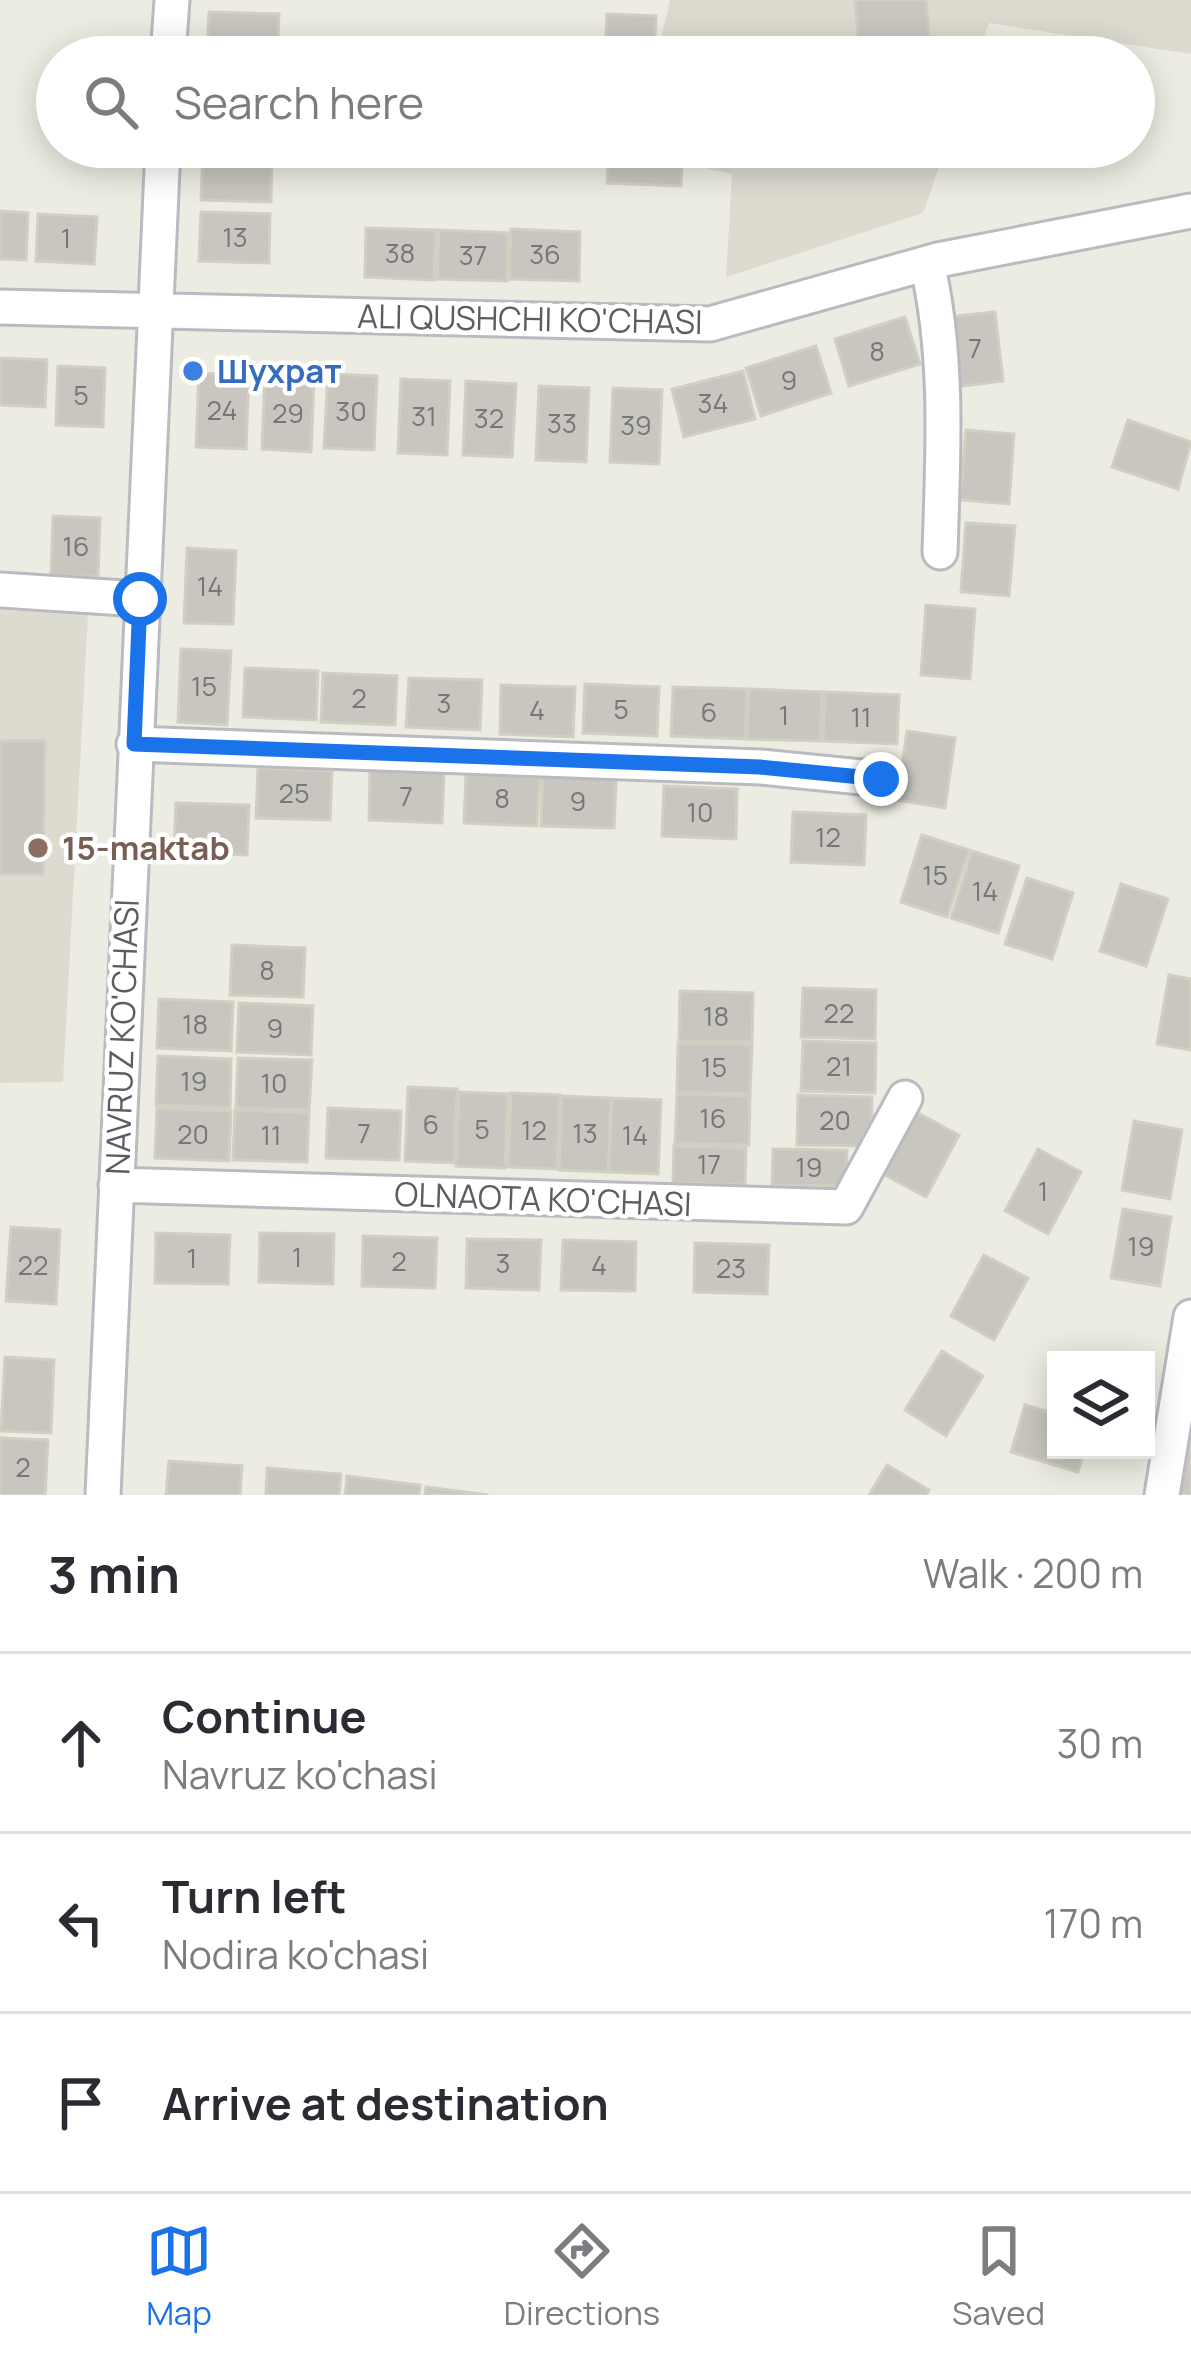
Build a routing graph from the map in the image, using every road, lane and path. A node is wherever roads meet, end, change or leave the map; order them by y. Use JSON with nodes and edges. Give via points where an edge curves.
{"nodes":[{"id":1,"x":172,"y":0,"type":"edge"},
{"id":2,"x":169,"y":36,"type":"edge"},
{"id":3,"x":162,"y":168,"type":"edge"},
{"id":4,"x":1191,"y":211,"type":"edge"},
{"id":5,"x":927,"y":263,"type":"junction"},
{"id":6,"x":0,"y":307,"type":"edge"},
{"id":7,"x":152,"y":312,"type":"junction"},
{"id":8,"x":940,"y":552,"type":"dead end"},
{"id":9,"x":0,"y":590,"type":"edge"},
{"id":10,"x":140,"y":599,"type":"junction"},
{"id":11,"x":134,"y":744,"type":"junction"},
{"id":12,"x":881,"y":779,"type":"dead end"},
{"id":13,"x":905,"y":1098,"type":"dead end"},
{"id":14,"x":116,"y":1185,"type":"junction"},
{"id":15,"x":1191,"y":1317,"type":"edge"},
{"id":16,"x":103,"y":1495,"type":"edge"},
{"id":17,"x":1162,"y":1495,"type":"edge"}],
"edges":[{"from":1,"to":2,"type":"street"},
{"from":3,"to":7,"type":"street","name":"NAVRUZ KO'CHASI"},
{"from":4,"to":5,"type":"street","name":"ALI QUSHCHI KO'CHASI"},
{"from":5,"to":7,"type":"street","name":"ALI QUSHCHI KO'CHASI","via":[[710,325]]},
{"from":5,"to":8,"type":"street","via":[[942,360]]},
{"from":6,"to":7,"type":"street","name":"ALI QUSHCHI KO'CHASI"},
{"from":7,"to":10,"type":"street","name":"NAVRUZ KO'CHASI"},
{"from":9,"to":10,"type":"street"},
{"from":10,"to":11,"type":"street","name":"NAVRUZ KO'CHASI"},
{"from":11,"to":12,"type":"street","via":[[760,767]]},
{"from":11,"to":14,"type":"street","name":"NAVRUZ KO'CHASI"},
{"from":13,"to":14,"type":"street","name":"OLNAOTA KO'CHASI","via":[[846,1207]]},
{"from":14,"to":16,"type":"street","name":"NAVRUZ KO'CHASI"},
{"from":15,"to":17,"type":"street"}]}
